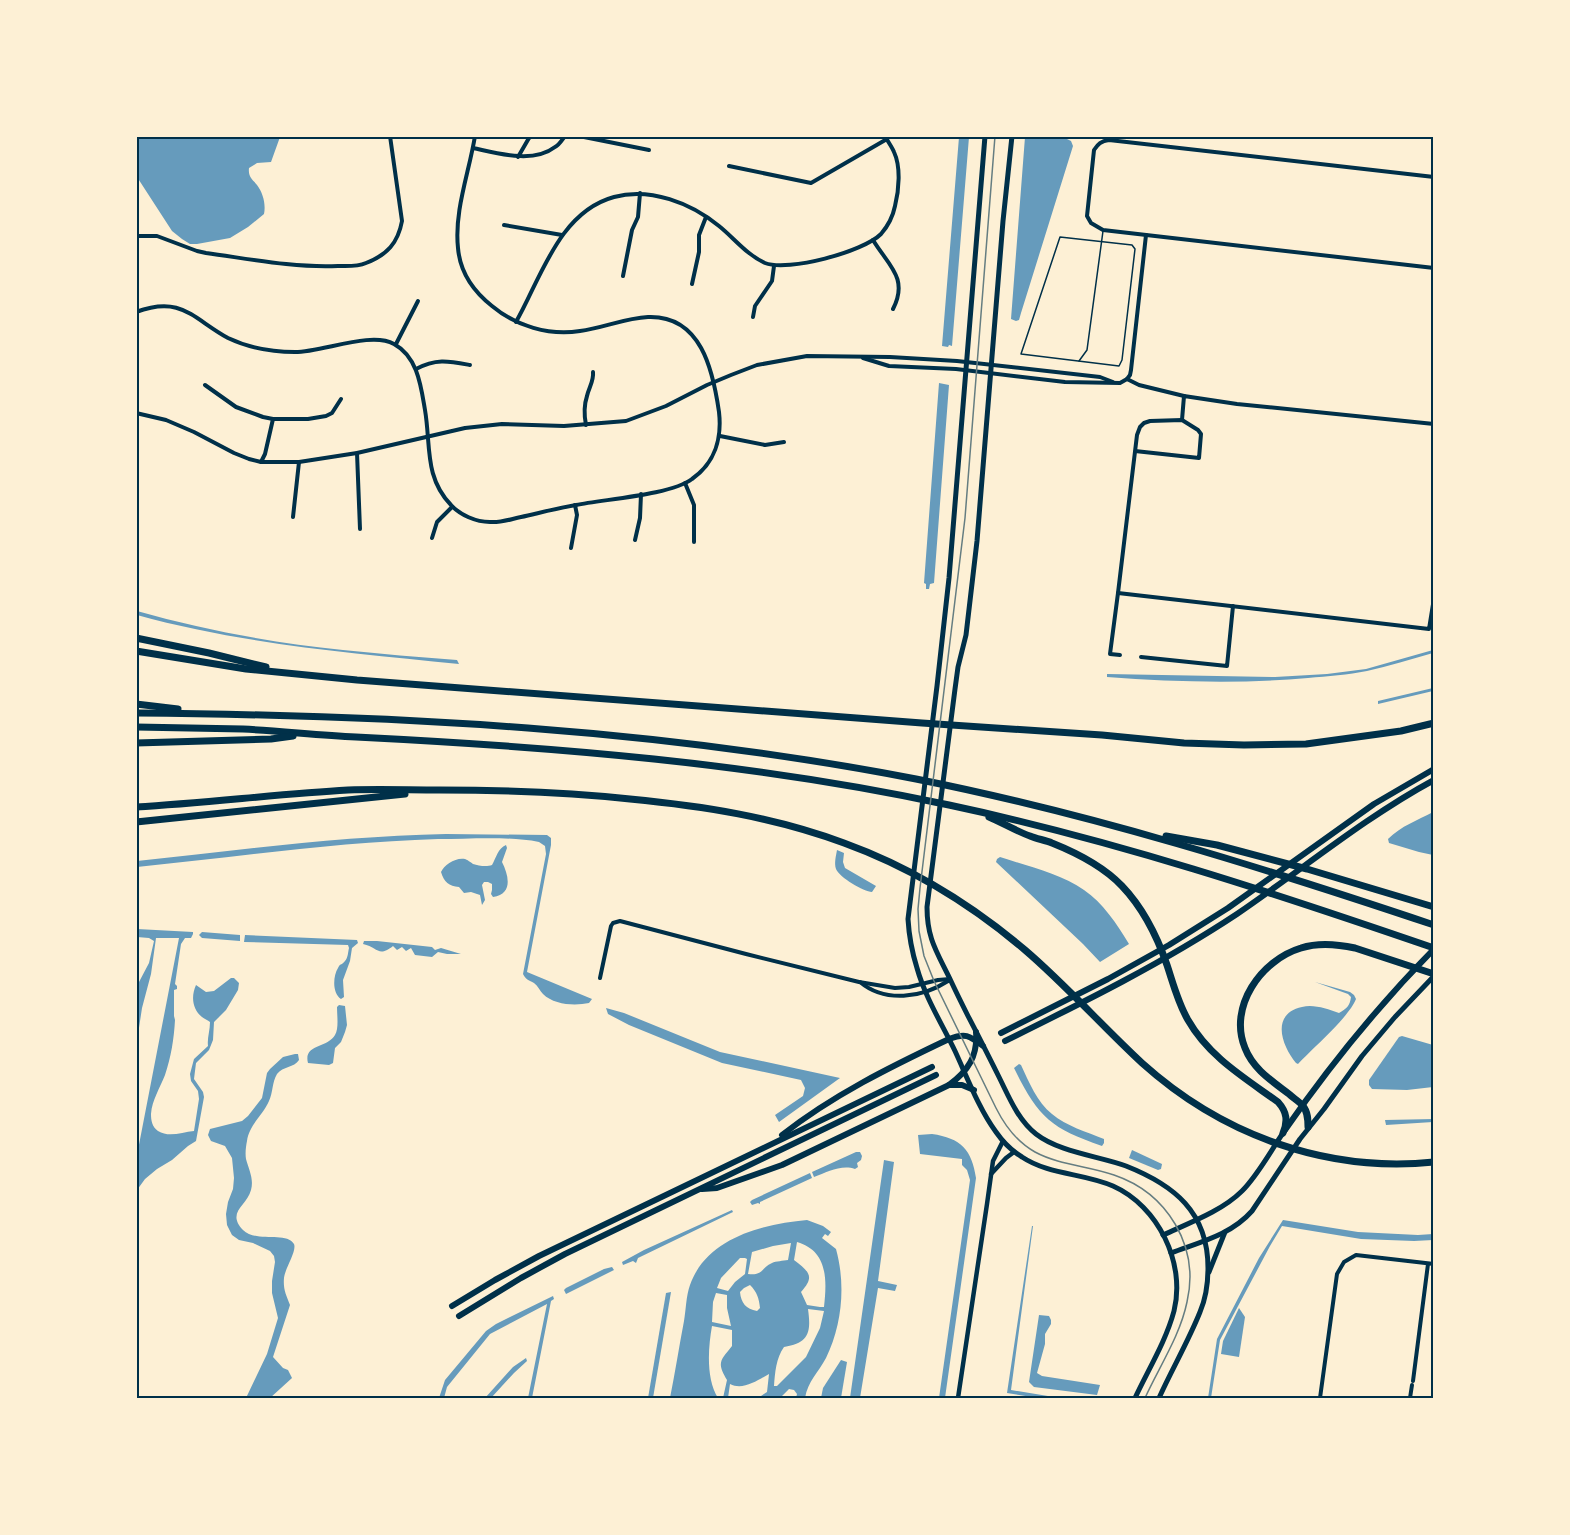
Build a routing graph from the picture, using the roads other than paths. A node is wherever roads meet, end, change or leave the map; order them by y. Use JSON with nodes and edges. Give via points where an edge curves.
{"nodes":[{"id":1,"x":390,"y":136,"type":"edge"},
{"id":2,"x":475,"y":136,"type":"edge"},
{"id":3,"x":532,"y":136,"type":"edge"},
{"id":4,"x":564,"y":136,"type":"edge"},
{"id":5,"x":579,"y":136,"type":"edge"},
{"id":6,"x":986,"y":136,"type":"edge"},
{"id":7,"x":1012,"y":136,"type":"edge"},
{"id":8,"x":886,"y":138,"type":"edge"},
{"id":9,"x":473,"y":148,"type":"junction"},
{"id":10,"x":649,"y":150,"type":"dead end"},
{"id":11,"x":518,"y":157,"type":"junction"},
{"id":12,"x":729,"y":166,"type":"dead end"},
{"id":13,"x":1434,"y":177,"type":"edge"},
{"id":14,"x":640,"y":194,"type":"junction"},
{"id":15,"x":706,"y":217,"type":"junction"},
{"id":16,"x":504,"y":225,"type":"dead end"},
{"id":17,"x":1103,"y":230,"type":"junction"},
{"id":18,"x":562,"y":235,"type":"junction"},
{"id":19,"x":1146,"y":235,"type":"junction"},
{"id":20,"x":136,"y":236,"type":"edge"},
{"id":21,"x":873,"y":240,"type":"junction"},
{"id":22,"x":1102,"y":241,"type":"junction"},
{"id":23,"x":774,"y":266,"type":"junction"},
{"id":24,"x":1434,"y":268,"type":"edge"},
{"id":25,"x":623,"y":276,"type":"dead end"},
{"id":26,"x":692,"y":284,"type":"dead end"},
{"id":27,"x":418,"y":301,"type":"dead end"},
{"id":28,"x":893,"y":309,"type":"dead end"},
{"id":29,"x":136,"y":312,"type":"edge"},
{"id":30,"x":753,"y":317,"type":"dead end"},
{"id":31,"x":516,"y":322,"type":"junction"},
{"id":32,"x":396,"y":344,"type":"junction"},
{"id":33,"x":859,"y":357,"type":"junction"},
{"id":34,"x":1078,"y":361,"type":"junction"},
{"id":35,"x":967,"y":362,"type":"junction"},
{"id":36,"x":470,"y":365,"type":"dead end"},
{"id":37,"x":992,"y":365,"type":"junction"},
{"id":38,"x":416,"y":369,"type":"junction"},
{"id":39,"x":966,"y":370,"type":"junction"},
{"id":40,"x":593,"y":372,"type":"dead end"},
{"id":41,"x":991,"y":374,"type":"junction"},
{"id":42,"x":1127,"y":379,"type":"junction"},
{"id":43,"x":712,"y":382,"type":"junction"},
{"id":44,"x":1113,"y":382,"type":"junction"},
{"id":45,"x":205,"y":385,"type":"dead end"},
{"id":46,"x":1184,"y":396,"type":"junction"},
{"id":47,"x":341,"y":399,"type":"dead end"},
{"id":48,"x":136,"y":413,"type":"edge"},
{"id":49,"x":273,"y":419,"type":"junction"},
{"id":50,"x":1182,"y":420,"type":"junction"},
{"id":51,"x":1434,"y":424,"type":"edge"},
{"id":52,"x":586,"y":425,"type":"junction"},
{"id":53,"x":429,"y":436,"type":"junction"},
{"id":54,"x":720,"y":436,"type":"junction"},
{"id":55,"x":784,"y":442,"type":"dead end"},
{"id":56,"x":1135,"y":451,"type":"junction"},
{"id":57,"x":357,"y":453,"type":"junction"},
{"id":58,"x":261,"y":462,"type":"junction"},
{"id":59,"x":299,"y":462,"type":"junction"},
{"id":60,"x":685,"y":483,"type":"junction"},
{"id":61,"x":641,"y":494,"type":"junction"},
{"id":62,"x":575,"y":505,"type":"junction"},
{"id":63,"x":452,"y":507,"type":"junction"},
{"id":64,"x":293,"y":517,"type":"dead end"},
{"id":65,"x":360,"y":529,"type":"dead end"},
{"id":66,"x":432,"y":538,"type":"dead end"},
{"id":67,"x":635,"y":540,"type":"dead end"},
{"id":68,"x":694,"y":542,"type":"dead end"},
{"id":69,"x":571,"y":548,"type":"dead end"},
{"id":70,"x":1118,"y":593,"type":"junction"},
{"id":71,"x":1434,"y":598,"type":"edge"},
{"id":72,"x":1233,"y":606,"type":"junction"},
{"id":73,"x":1431,"y":629,"type":"edge"},
{"id":74,"x":136,"y":638,"type":"edge"},
{"id":75,"x":136,"y":651,"type":"edge"},
{"id":76,"x":1120,"y":654,"type":"dead end"},
{"id":77,"x":1141,"y":657,"type":"dead end"},
{"id":78,"x":293,"y":674,"type":"junction"},
{"id":79,"x":136,"y":704,"type":"edge"},
{"id":80,"x":136,"y":713,"type":"edge"},
{"id":81,"x":214,"y":714,"type":"junction"},
{"id":82,"x":1434,"y":723,"type":"edge"},
{"id":83,"x":136,"y":727,"type":"edge"},
{"id":84,"x":311,"y":735,"type":"junction"},
{"id":85,"x":136,"y":743,"type":"edge"},
{"id":86,"x":1434,"y":769,"type":"edge"},
{"id":87,"x":1434,"y":780,"type":"edge"},
{"id":88,"x":439,"y":790,"type":"junction"},
{"id":89,"x":136,"y":807,"type":"edge"},
{"id":90,"x":976,"y":810,"type":"junction"},
{"id":91,"x":136,"y":822,"type":"edge"},
{"id":92,"x":1131,"y":830,"type":"junction"},
{"id":93,"x":1434,"y":907,"type":"edge"},
{"id":94,"x":1433,"y":924,"type":"edge"},
{"id":95,"x":1434,"y":948,"type":"edge"},
{"id":96,"x":1434,"y":975,"type":"edge"},
{"id":97,"x":600,"y":978,"type":"dead end"},
{"id":98,"x":950,"y":980,"type":"junction"},
{"id":99,"x":859,"y":982,"type":"junction"},
{"id":100,"x":922,"y":984,"type":"junction"},
{"id":101,"x":926,"y":992,"type":"junction"},
{"id":102,"x":976,"y":1032,"type":"junction"},
{"id":103,"x":1001,"y":1033,"type":"dead end"},
{"id":104,"x":949,"y":1039,"type":"junction"},
{"id":105,"x":977,"y":1041,"type":"junction"},
{"id":106,"x":1005,"y":1041,"type":"dead end"},
{"id":107,"x":983,"y":1046,"type":"junction"},
{"id":108,"x":932,"y":1067,"type":"dead end"},
{"id":109,"x":965,"y":1072,"type":"junction"},
{"id":110,"x":936,"y":1075,"type":"dead end"},
{"id":111,"x":949,"y":1085,"type":"junction"},
{"id":112,"x":974,"y":1090,"type":"junction"},
{"id":113,"x":1302,"y":1105,"type":"junction"},
{"id":114,"x":1308,"y":1128,"type":"junction"},
{"id":115,"x":1282,"y":1133,"type":"junction"},
{"id":116,"x":1003,"y":1141,"type":"junction"},
{"id":117,"x":772,"y":1143,"type":"junction"},
{"id":118,"x":1014,"y":1152,"type":"junction"},
{"id":119,"x":1434,"y":1162,"type":"edge"},
{"id":120,"x":992,"y":1174,"type":"junction"},
{"id":121,"x":699,"y":1189,"type":"junction"},
{"id":122,"x":1197,"y":1219,"type":"junction"},
{"id":123,"x":1225,"y":1232,"type":"junction"},
{"id":124,"x":1163,"y":1235,"type":"junction"},
{"id":125,"x":1205,"y":1240,"type":"junction"},
{"id":126,"x":1171,"y":1253,"type":"junction"},
{"id":127,"x":1431,"y":1264,"type":"edge"},
{"id":128,"x":1208,"y":1276,"type":"junction"},
{"id":129,"x":452,"y":1306,"type":"dead end"},
{"id":130,"x":459,"y":1316,"type":"dead end"},
{"id":131,"x":958,"y":1398,"type":"edge"},
{"id":132,"x":1135,"y":1398,"type":"edge"},
{"id":133,"x":1159,"y":1398,"type":"edge"},
{"id":134,"x":1320,"y":1398,"type":"edge"},
{"id":135,"x":1410,"y":1398,"type":"edge"}],
"edges":[{"from":1,"to":20,"type":"street","via":[[402,221],[400,234],[381,256],[365,264],[297,266],[206,253],[157,236]]},
{"from":2,"to":9,"type":"street"},
{"from":3,"to":11,"type":"street"},
{"from":4,"to":11,"type":"street","via":[[555,147],[537,155]]},
{"from":5,"to":10,"type":"street"},
{"from":6,"to":35,"type":"main road"},
{"from":7,"to":37,"type":"main road"},
{"from":8,"to":12,"type":"street","via":[[811,183]]},
{"from":8,"to":21,"type":"street","via":[[895,154],[897,195],[891,218]]},
{"from":9,"to":11,"type":"street"},
{"from":9,"to":31,"type":"street","via":[[458,221],[461,266],[478,294]]},
{"from":13,"to":17,"type":"street","via":[[1109,140],[1094,150],[1087,216]]},
{"from":14,"to":15,"type":"street","via":[[672,199]]},
{"from":14,"to":18,"type":"street","via":[[613,197],[595,205]]},
{"from":14,"to":25,"type":"street"},
{"from":15,"to":23,"type":"street","via":[[755,257]]},
{"from":15,"to":26,"type":"street","via":[[699,235]]},
{"from":16,"to":18,"type":"street"},
{"from":17,"to":19,"type":"street"},
{"from":17,"to":22,"type":"lane"},
{"from":18,"to":31,"type":"street"},
{"from":19,"to":24,"type":"street"},
{"from":19,"to":42,"type":"street"},
{"from":21,"to":23,"type":"street","via":[[814,261]]},
{"from":21,"to":28,"type":"street","via":[[898,277],[900,294]]},
{"from":22,"to":34,"type":"lane","via":[[1086,350]]},
{"from":22,"to":34,"type":"lane","via":[[1132,245],[1135,249],[1122,360],[1119,366]]},
{"from":22,"to":34,"type":"lane","via":[[1060,237],[1021,354]]},
{"from":23,"to":30,"type":"street","via":[[772,281],[754,306]]},
{"from":27,"to":32,"type":"street"},
{"from":29,"to":32,"type":"street","via":[[157,307],[180,309],[228,337],[272,351],[312,351],[371,340]]},
{"from":31,"to":43,"type":"street","via":[[566,332],[647,317],[675,321],[698,341]]},
{"from":32,"to":38,"type":"street"},
{"from":33,"to":35,"type":"street"},
{"from":33,"to":39,"type":"street","via":[[889,366]]},
{"from":33,"to":43,"type":"street","via":[[814,355],[783,359]]},
{"from":35,"to":37,"type":"street"},
{"from":35,"to":39,"type":"main road"},
{"from":36,"to":38,"type":"street","via":[[443,360]]},
{"from":37,"to":41,"type":"main road"},
{"from":37,"to":44,"type":"street","via":[[1100,377]]},
{"from":38,"to":53,"type":"street"},
{"from":39,"to":41,"type":"street"},
{"from":39,"to":100,"type":"main road","via":[[947,600],[908,919],[912,952]]},
{"from":40,"to":52,"type":"street","via":[[585,404]]},
{"from":41,"to":44,"type":"street","via":[[1065,382]]},
{"from":41,"to":98,"type":"main road","via":[[974,573],[927,907],[932,942]]},
{"from":42,"to":44,"type":"street"},
{"from":42,"to":46,"type":"street"},
{"from":43,"to":52,"type":"street","via":[[626,421]]},
{"from":43,"to":54,"type":"street"},
{"from":45,"to":49,"type":"street","via":[[236,407]]},
{"from":46,"to":50,"type":"street"},
{"from":46,"to":51,"type":"street"},
{"from":47,"to":49,"type":"street","via":[[326,416]]},
{"from":48,"to":58,"type":"street","via":[[166,420]]},
{"from":49,"to":58,"type":"street"},
{"from":50,"to":56,"type":"street","via":[[1144,423],[1138,431]]},
{"from":50,"to":56,"type":"street","via":[[1201,434],[1199,458]]},
{"from":52,"to":53,"type":"street","via":[[502,424]]},
{"from":53,"to":57,"type":"street"},
{"from":53,"to":63,"type":"street","via":[[433,477]]},
{"from":54,"to":55,"type":"street","via":[[765,445]]},
{"from":54,"to":60,"type":"street","via":[[707,465]]},
{"from":56,"to":70,"type":"street"},
{"from":57,"to":59,"type":"street"},
{"from":57,"to":65,"type":"street"},
{"from":58,"to":59,"type":"street"},
{"from":59,"to":64,"type":"street"},
{"from":60,"to":61,"type":"street"},
{"from":60,"to":68,"type":"street","via":[[694,505]]},
{"from":61,"to":62,"type":"street"},
{"from":61,"to":67,"type":"street"},
{"from":62,"to":63,"type":"street","via":[[489,522],[471,518]]},
{"from":62,"to":69,"type":"street"},
{"from":63,"to":66,"type":"street","via":[[435,525]]},
{"from":70,"to":72,"type":"street"},
{"from":70,"to":76,"type":"street","via":[[1110,654]]},
{"from":71,"to":73,"type":"street"},
{"from":72,"to":73,"type":"street"},
{"from":72,"to":77,"type":"street","via":[[1227,666]]},
{"from":74,"to":78,"type":"highway"},
{"from":75,"to":78,"type":"highway"},
{"from":78,"to":82,"type":"highway","via":[[1184,743],[1306,744]]},
{"from":79,"to":81,"type":"highway"},
{"from":80,"to":81,"type":"highway"},
{"from":81,"to":92,"type":"highway","via":[[516,727],[718,747],[916,779]]},
{"from":83,"to":84,"type":"highway"},
{"from":84,"to":85,"type":"highway"},
{"from":84,"to":90,"type":"highway","via":[[483,743],[633,756],[827,782]]},
{"from":86,"to":103,"type":"main road","via":[[1374,804],[1169,945]]},
{"from":87,"to":106,"type":"main road","via":[[1353,830],[1237,914],[1174,953]]},
{"from":88,"to":89,"type":"highway","via":[[351,790]]},
{"from":88,"to":91,"type":"highway"},
{"from":88,"to":119,"type":"highway","via":[[541,791],[699,806],[801,828],[845,843],[937,887],[1026,950],[1158,1077],[1212,1115],[1254,1135],[1337,1160],[1368,1164]]},
{"from":90,"to":95,"type":"highway","via":[[1131,850]]},
{"from":90,"to":115,"type":"highway","via":[[1089,860],[1122,885],[1154,932],[1188,1019],[1207,1047],[1283,1108],[1286,1121]]},
{"from":92,"to":93,"type":"highway","via":[[1216,845]]},
{"from":92,"to":94,"type":"highway"},
{"from":95,"to":113,"type":"main road","via":[[1376,1010]]},
{"from":96,"to":113,"type":"highway","via":[[1377,954],[1322,944],[1293,951],[1266,969],[1245,1000],[1240,1017],[1245,1050],[1264,1075]]},
{"from":96,"to":114,"type":"main road","via":[[1362,1056]]},
{"from":97,"to":99,"type":"street","via":[[611,926],[620,921]]},
{"from":98,"to":100,"type":"street"},
{"from":98,"to":101,"type":"street"},
{"from":98,"to":102,"type":"main road"},
{"from":99,"to":100,"type":"street","via":[[895,988]]},
{"from":99,"to":101,"type":"street","via":[[896,996]]},
{"from":100,"to":101,"type":"main road"},
{"from":101,"to":104,"type":"main road"},
{"from":102,"to":105,"type":"main road"},
{"from":102,"to":107,"type":"main road"},
{"from":104,"to":105,"type":"main road","via":[[963,1034]]},
{"from":104,"to":109,"type":"main road"},
{"from":104,"to":117,"type":"main road","via":[[853,1086]]},
{"from":105,"to":107,"type":"main road"},
{"from":105,"to":109,"type":"main road","via":[[975,1055]]},
{"from":107,"to":122,"type":"main road","via":[[1014,1106],[1038,1136],[1151,1178],[1179,1196]]},
{"from":108,"to":117,"type":"main road"},
{"from":109,"to":111,"type":"main road"},
{"from":109,"to":112,"type":"main road"},
{"from":110,"to":121,"type":"main road"},
{"from":111,"to":112,"type":"main road"},
{"from":111,"to":121,"type":"main road","via":[[783,1165],[717,1188]]},
{"from":112,"to":116,"type":"main road"},
{"from":113,"to":114,"type":"highway"},
{"from":113,"to":115,"type":"main road"},
{"from":114,"to":123,"type":"main road","via":[[1252,1211]]},
{"from":115,"to":122,"type":"main road","via":[[1240,1193]]},
{"from":116,"to":118,"type":"main road"},
{"from":116,"to":120,"type":"street","via":[[994,1157]]},
{"from":117,"to":129,"type":"main road","via":[[528,1262]]},
{"from":118,"to":120,"type":"street"},
{"from":118,"to":124,"type":"main road","via":[[1041,1167],[1103,1182],[1124,1192],[1147,1211]]},
{"from":120,"to":131,"type":"street"},
{"from":121,"to":130,"type":"main road","via":[[548,1263]]},
{"from":122,"to":124,"type":"main road"},
{"from":122,"to":125,"type":"main road"},
{"from":123,"to":125,"type":"main road"},
{"from":123,"to":128,"type":"main road"},
{"from":124,"to":126,"type":"main road"},
{"from":125,"to":126,"type":"main road"},
{"from":125,"to":128,"type":"main road"},
{"from":126,"to":132,"type":"main road","via":[[1177,1290],[1174,1312]]},
{"from":127,"to":134,"type":"street","via":[[1356,1255],[1344,1262],[1337,1274]]},
{"from":127,"to":135,"type":"street"},
{"from":128,"to":133,"type":"main road","via":[[1201,1310]]}]}
